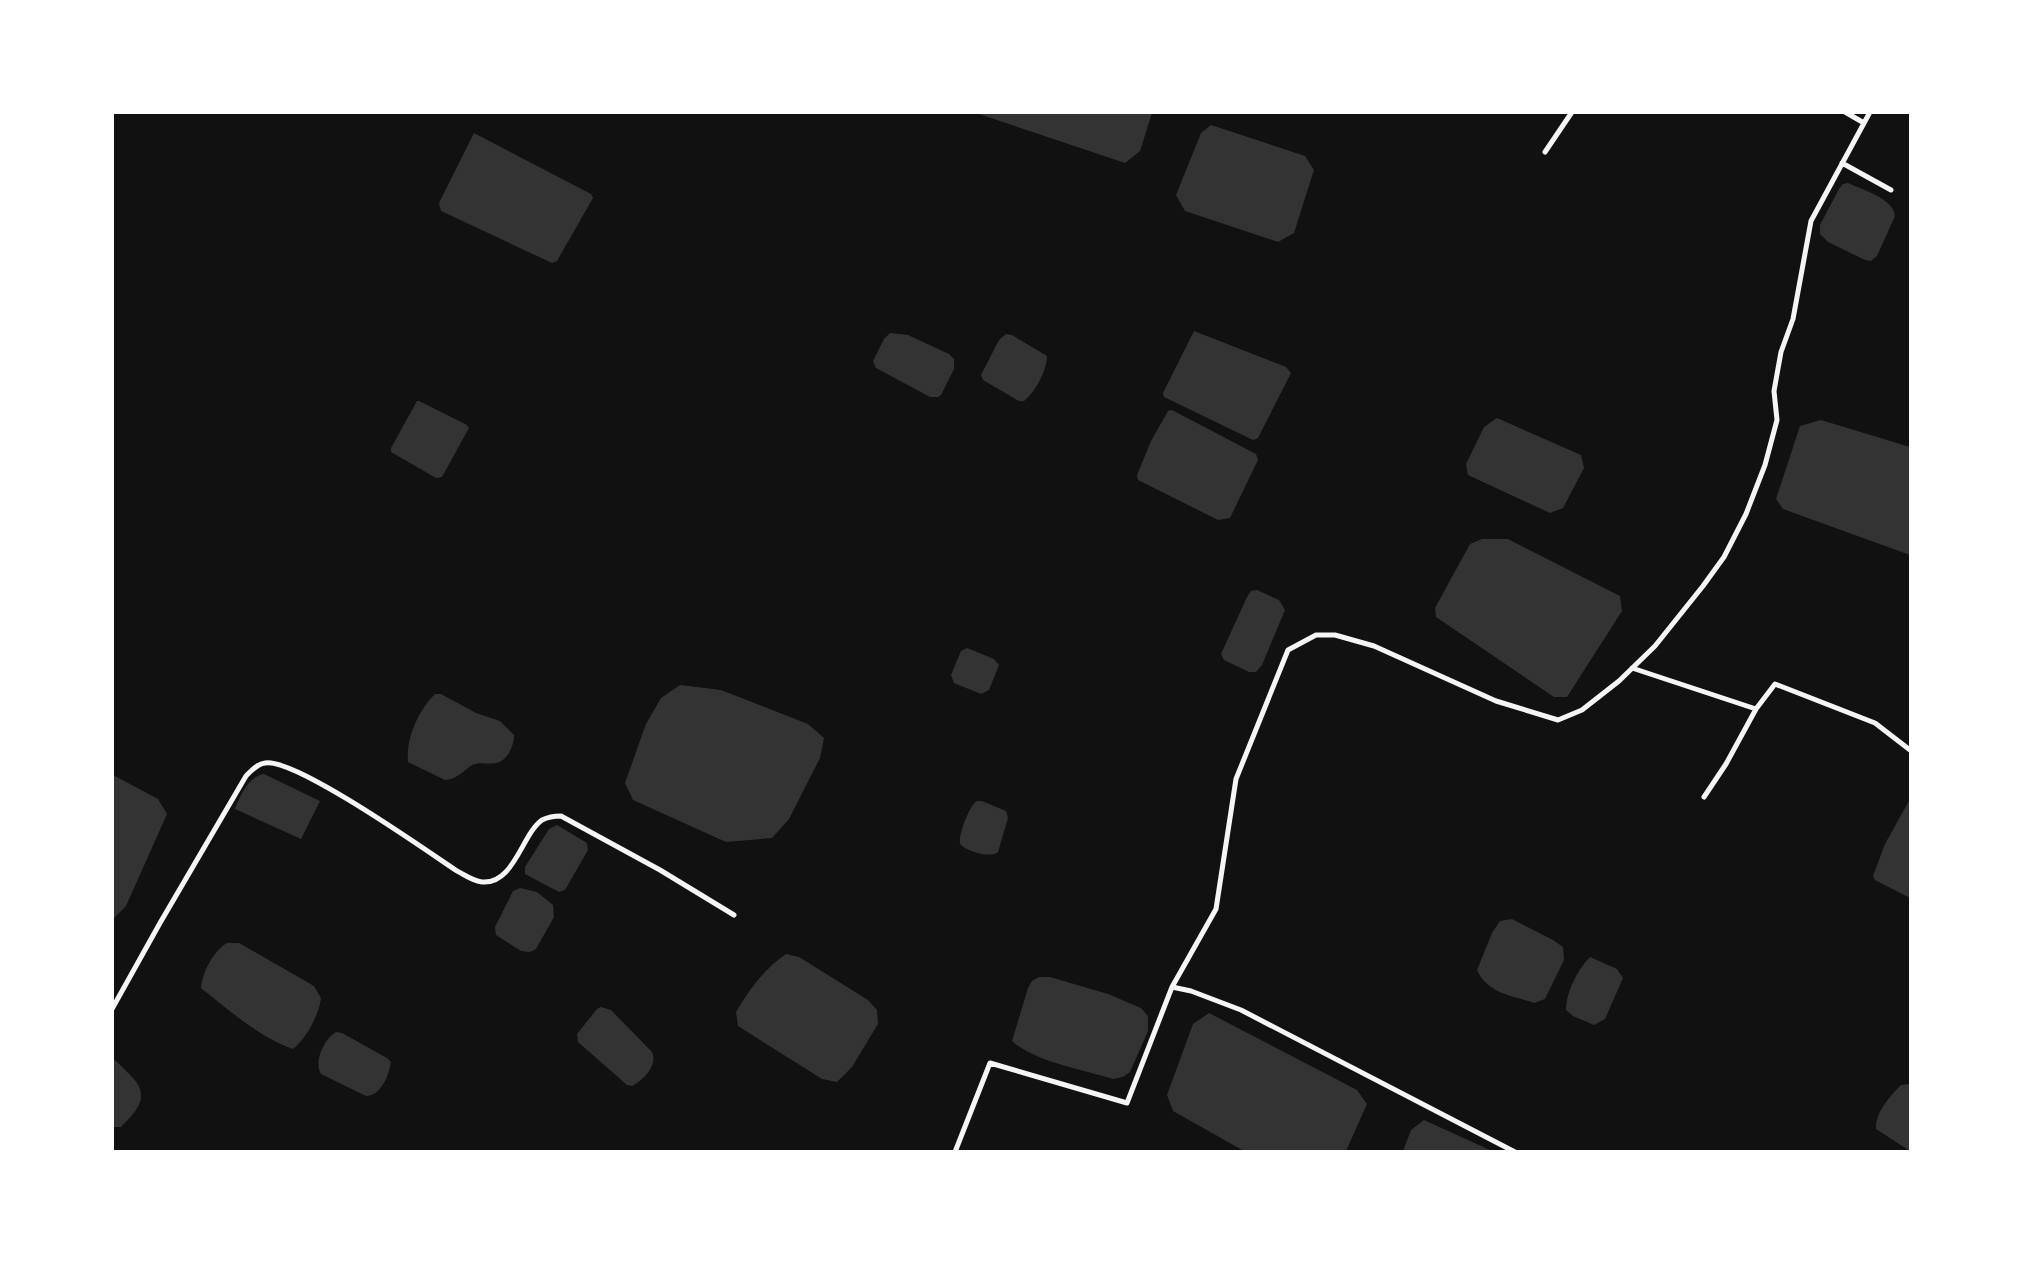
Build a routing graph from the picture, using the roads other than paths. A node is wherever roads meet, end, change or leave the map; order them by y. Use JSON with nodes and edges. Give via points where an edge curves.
{"nodes":[{"id":1,"x":1572,"y":112,"type":"edge"},
{"id":2,"x":1845,"y":112,"type":"edge"},
{"id":3,"x":1870,"y":112,"type":"edge"},
{"id":4,"x":1864,"y":123,"type":"junction"},
{"id":5,"x":1545,"y":152,"type":"dead end"},
{"id":6,"x":1842,"y":163,"type":"junction"},
{"id":7,"x":1891,"y":190,"type":"dead end"},
{"id":8,"x":1632,"y":668,"type":"junction"},
{"id":9,"x":1756,"y":708,"type":"junction"},
{"id":10,"x":1910,"y":750,"type":"edge"},
{"id":11,"x":1704,"y":797,"type":"dead end"},
{"id":12,"x":734,"y":915,"type":"dead end"},
{"id":13,"x":1172,"y":987,"type":"junction"},
{"id":14,"x":112,"y":1010,"type":"edge"},
{"id":15,"x":955,"y":1152,"type":"edge"},
{"id":16,"x":1515,"y":1152,"type":"edge"}],
"edges":[{"from":1,"to":5,"type":"street"},
{"from":2,"to":4,"type":"street"},
{"from":3,"to":4,"type":"street"},
{"from":4,"to":6,"type":"street"},
{"from":6,"to":7,"type":"street"},
{"from":6,"to":8,"type":"street","via":[[1811,221],[1793,319],[1781,352],[1774,391],[1777,420],[1765,465],[1746,514],[1724,557],[1703,586],[1655,646]]},
{"from":8,"to":9,"type":"street"},
{"from":8,"to":13,"type":"street","via":[[1582,710],[1558,720],[1496,700],[1374,646],[1336,635],[1316,635],[1288,650],[1236,779],[1216,910]]},
{"from":9,"to":10,"type":"street","via":[[1775,684],[1875,723]]},
{"from":9,"to":11,"type":"street"},
{"from":12,"to":14,"type":"street","via":[[561,816],[552,816],[536,825],[509,869],[501,876],[485,882],[475,880],[337,793],[286,766],[264,762],[246,776]]},
{"from":13,"to":15,"type":"street","via":[[1127,1103],[990,1062]]},
{"from":13,"to":16,"type":"street","via":[[1192,991],[1241,1010]]}]}
